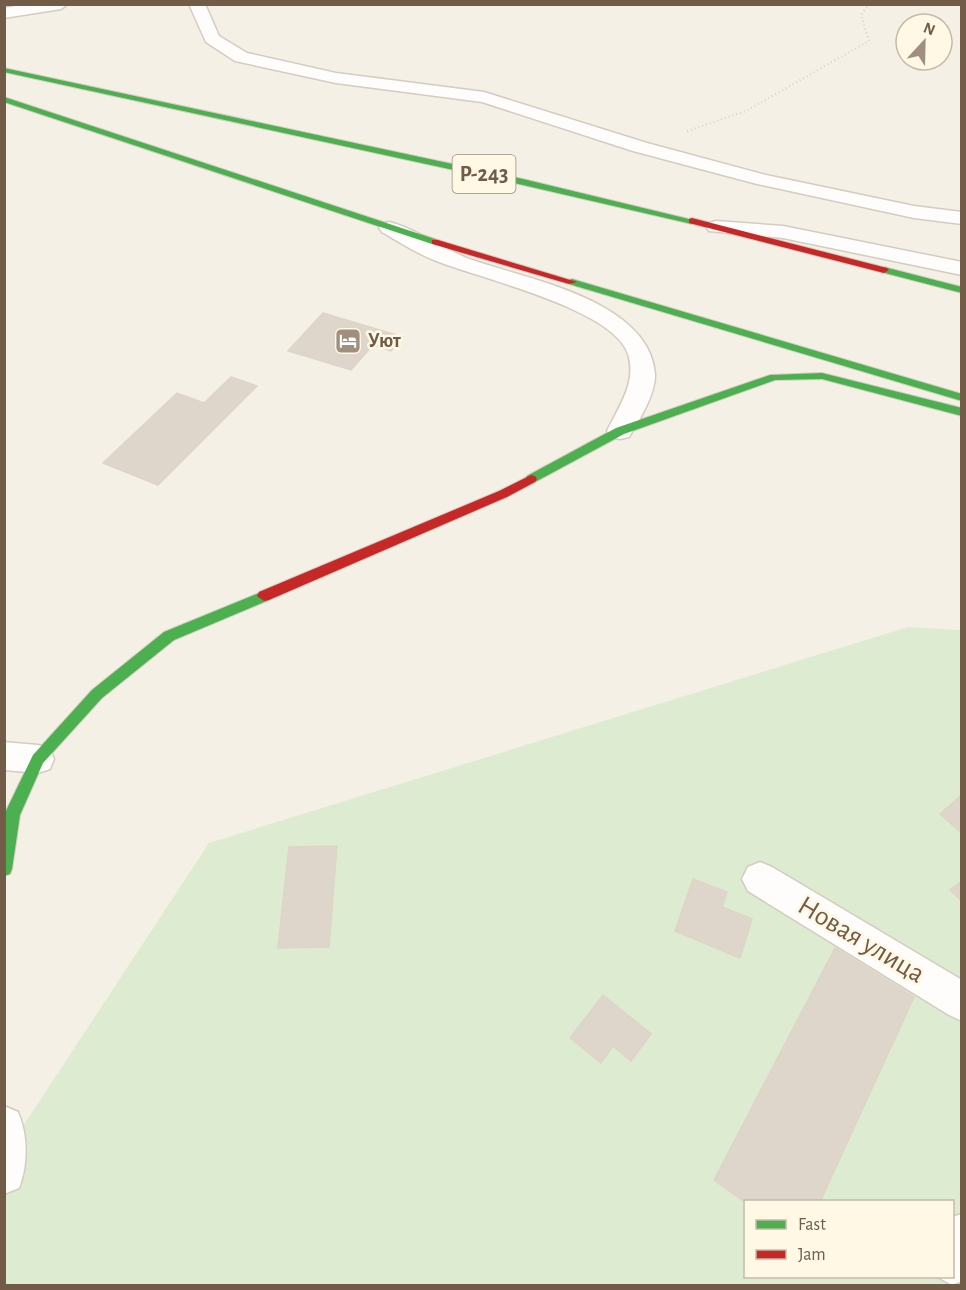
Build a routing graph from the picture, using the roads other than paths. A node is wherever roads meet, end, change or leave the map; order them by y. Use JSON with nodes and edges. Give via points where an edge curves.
{"nodes":[{"id":1,"x":61,"y":4,"type":"edge"},
{"id":2,"x":196,"y":4,"type":"edge"},
{"id":3,"x":4,"y":12,"type":"edge"},
{"id":4,"x":4,"y":70,"type":"edge"},
{"id":5,"x":4,"y":99,"type":"edge"},
{"id":6,"x":962,"y":218,"type":"edge"},
{"id":7,"x":716,"y":227,"type":"junction"},
{"id":8,"x":389,"y":228,"type":"junction"},
{"id":9,"x":962,"y":269,"type":"edge"},
{"id":10,"x":962,"y":290,"type":"edge"},
{"id":11,"x":962,"y":398,"type":"edge"},
{"id":12,"x":962,"y":412,"type":"edge"},
{"id":13,"x":620,"y":432,"type":"junction"},
{"id":14,"x":4,"y":756,"type":"edge"},
{"id":15,"x":38,"y":759,"type":"junction"},
{"id":16,"x":4,"y":869,"type":"edge"},
{"id":17,"x":760,"y":879,"type":"dead end"},
{"id":18,"x":962,"y":1002,"type":"edge"},
{"id":19,"x":4,"y":1126,"type":"edge"},
{"id":20,"x":4,"y":1173,"type":"edge"},
{"id":21,"x":962,"y":1235,"type":"edge"},
{"id":22,"x":954,"y":1257,"type":"edge"}],
"edges":[{"from":1,"to":3,"type":"street"},
{"from":2,"to":6,"type":"street","via":[[212,39],[241,57],[336,78],[484,97],[640,147],[776,183]]},
{"from":4,"to":7,"type":"main road","number":"Р-243"},
{"from":5,"to":8,"type":"main road"},
{"from":7,"to":9,"type":"street","via":[[783,232]]},
{"from":7,"to":10,"type":"main road","number":"Р-243"},
{"from":8,"to":11,"type":"main road"},
{"from":8,"to":13,"type":"street","via":[[443,257],[571,298],[611,322],[638,348],[643,375]]},
{"from":12,"to":13,"type":"main road","via":[[822,376],[774,376]]},
{"from":13,"to":15,"type":"main road","via":[[503,494],[169,636],[98,694]]},
{"from":14,"to":15,"type":"street"},
{"from":15,"to":16,"type":"main road","via":[[12,815]]},
{"from":17,"to":18,"type":"street","name":"Новая улица"},
{"from":19,"to":20,"type":"street"},
{"from":21,"to":22,"type":"street"}]}
